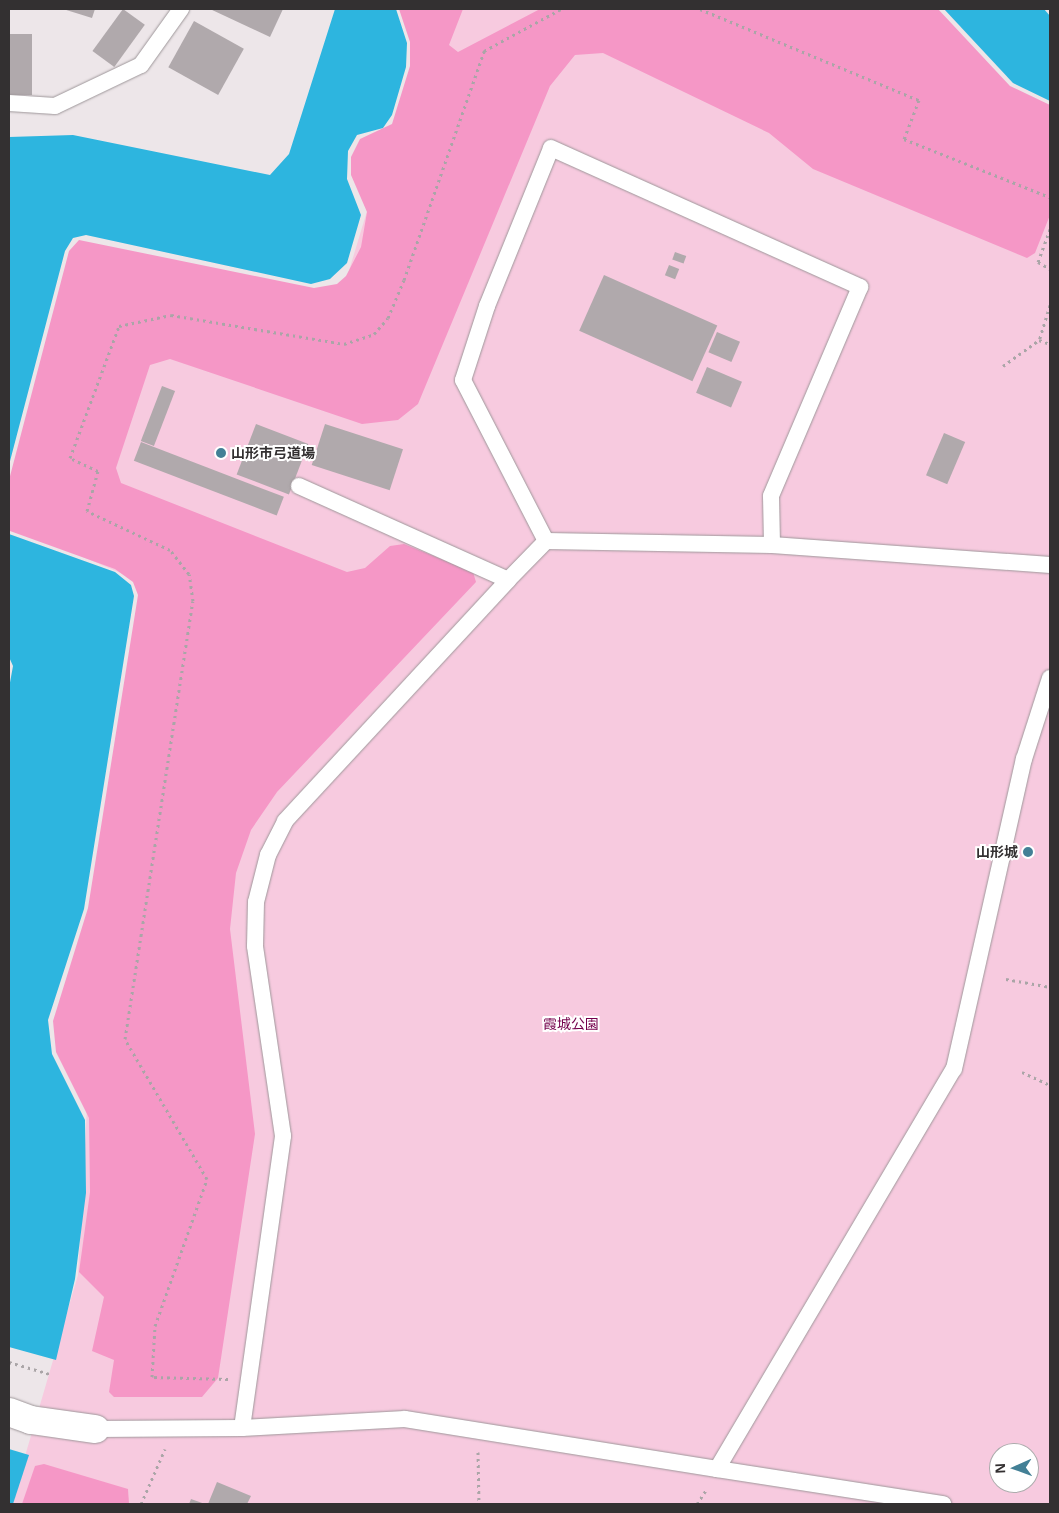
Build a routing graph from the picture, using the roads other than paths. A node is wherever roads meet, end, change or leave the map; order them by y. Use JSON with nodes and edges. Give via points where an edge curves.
{"nodes":[{"id":1,"x":181,"y":9,"type":"edge"},
{"id":2,"x":9,"y":103,"type":"edge"},
{"id":3,"x":299,"y":486,"type":"dead end"},
{"id":4,"x":546,"y":541,"type":"junction"},
{"id":5,"x":772,"y":545,"type":"junction"},
{"id":6,"x":1050,"y":565,"type":"edge"},
{"id":7,"x":508,"y":580,"type":"junction"},
{"id":8,"x":1050,"y":678,"type":"edge"},
{"id":9,"x":9,"y":1412,"type":"edge"},
{"id":10,"x":242,"y":1428,"type":"junction"},
{"id":11,"x":96,"y":1429,"type":"joint"},
{"id":12,"x":717,"y":1470,"type":"junction"},
{"id":13,"x":943,"y":1504,"type":"edge"}],
"edges":[{"from":1,"to":2,"type":"lane","via":[[141,65],[55,106]]},
{"from":3,"to":7,"type":"lane"},
{"from":4,"to":5,"type":"lane"},
{"from":4,"to":5,"type":"lane","via":[[463,380],[487,306],[552,148],[860,287],[771,496]]},
{"from":4,"to":7,"type":"lane"},
{"from":5,"to":6,"type":"lane"},
{"from":7,"to":10,"type":"lane","via":[[285,821],[268,855],[256,902],[254,946],[283,1136]]},
{"from":8,"to":12,"type":"lane","via":[[1024,759],[954,1069]]},
{"from":9,"to":11,"type":"street","via":[[30,1420]]},
{"from":10,"to":11,"type":"lane"},
{"from":10,"to":12,"type":"lane","via":[[405,1419]]},
{"from":12,"to":13,"type":"lane"}]}
